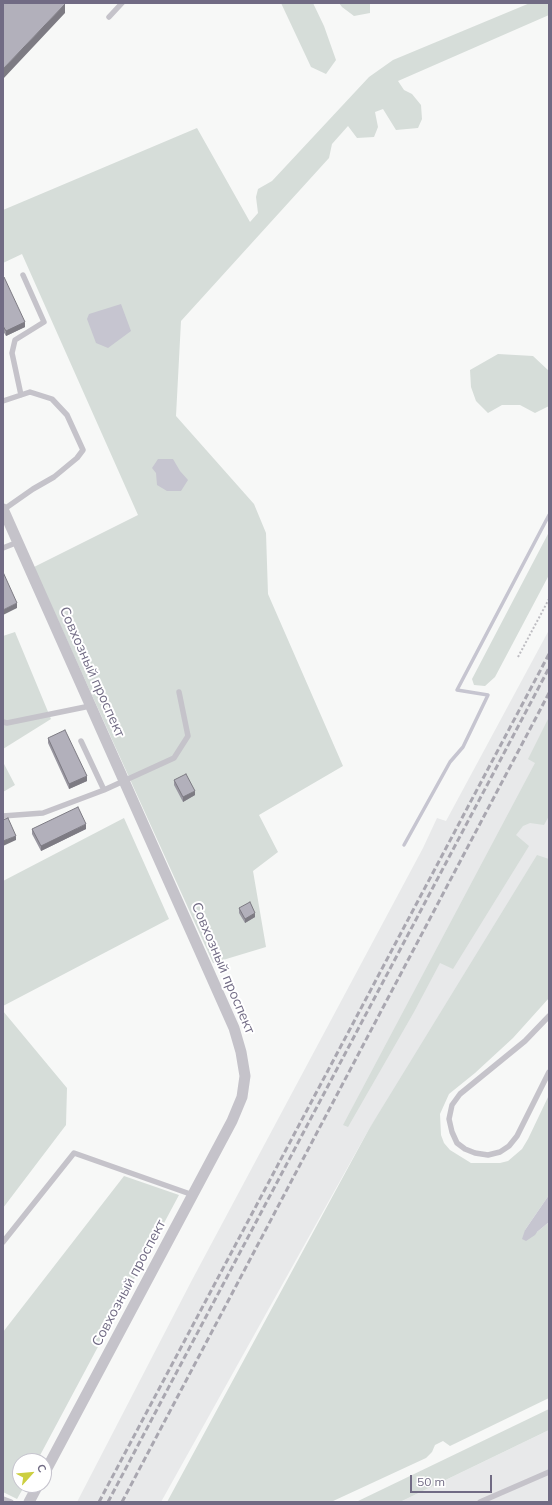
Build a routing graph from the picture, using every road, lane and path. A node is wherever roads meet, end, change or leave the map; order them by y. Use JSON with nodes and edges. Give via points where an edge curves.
{"nodes":[{"id":1,"x":122,"y":3,"type":"edge"},
{"id":2,"x":108,"y":17,"type":"dead end"},
{"id":3,"x":23,"y":275,"type":"dead end"},
{"id":4,"x":21,"y":395,"type":"junction"},
{"id":5,"x":3,"y":401,"type":"edge"},
{"id":6,"x":3,"y":509,"type":"edge"},
{"id":7,"x":18,"y":542,"type":"junction"},
{"id":8,"x":3,"y":548,"type":"edge"},
{"id":9,"x":549,"y":599,"type":"edge"},
{"id":10,"x":518,"y":657,"type":"dead end"},
{"id":11,"x":179,"y":692,"type":"dead end"},
{"id":12,"x":90,"y":706,"type":"junction"},
{"id":13,"x":3,"y":722,"type":"edge"},
{"id":14,"x":81,"y":741,"type":"dead end"},
{"id":15,"x":124,"y":781,"type":"junction"},
{"id":16,"x":104,"y":790,"type":"junction"},
{"id":17,"x":3,"y":816,"type":"edge"},
{"id":18,"x":549,"y":1016,"type":"edge"},
{"id":19,"x":549,"y":1072,"type":"edge"},
{"id":20,"x":193,"y":1194,"type":"junction"},
{"id":21,"x":3,"y":1242,"type":"edge"},
{"id":22,"x":52,"y":1459,"type":"edge"},
{"id":23,"x":549,"y":1472,"type":"edge"},
{"id":24,"x":34,"y":1493,"type":"edge"},
{"id":25,"x":3,"y":1498,"type":"edge"},
{"id":26,"x":10,"y":1502,"type":"edge"},
{"id":27,"x":29,"y":1502,"type":"edge"},
{"id":28,"x":480,"y":1502,"type":"edge"}],
"edges":[{"from":1,"to":2,"type":"lane"},
{"from":3,"to":4,"type":"lane","via":[[44,322],[15,340],[12,353]]},
{"from":4,"to":5,"type":"lane"},
{"from":4,"to":6,"type":"lane","via":[[30,392],[52,399],[68,414],[83,450],[54,477]]},
{"from":6,"to":7,"type":"street","name":"Совхозный проспект"},
{"from":7,"to":8,"type":"lane"},
{"from":7,"to":12,"type":"street","name":"Совхозный проспект"},
{"from":9,"to":10,"type":"path"},
{"from":11,"to":15,"type":"lane","via":[[188,736],[174,758]]},
{"from":12,"to":13,"type":"lane"},
{"from":12,"to":15,"type":"street","name":"Совхозный проспект"},
{"from":14,"to":16,"type":"lane"},
{"from":15,"to":16,"type":"lane"},
{"from":15,"to":20,"type":"street","name":"Совхозный проспект","via":[[234,1028],[241,1052],[245,1076],[242,1097]]},
{"from":16,"to":17,"type":"lane","via":[[43,813]]},
{"from":18,"to":19,"type":"lane","via":[[525,1042],[460,1094],[452,1105],[449,1119],[457,1143],[475,1154],[488,1155],[509,1146],[517,1136]]},
{"from":20,"to":21,"type":"lane","via":[[74,1153]]},
{"from":20,"to":22,"type":"street","name":"Совхозный проспект"},
{"from":23,"to":28,"type":"lane"},
{"from":24,"to":27,"type":"street"},
{"from":25,"to":26,"type":"lane"}]}
